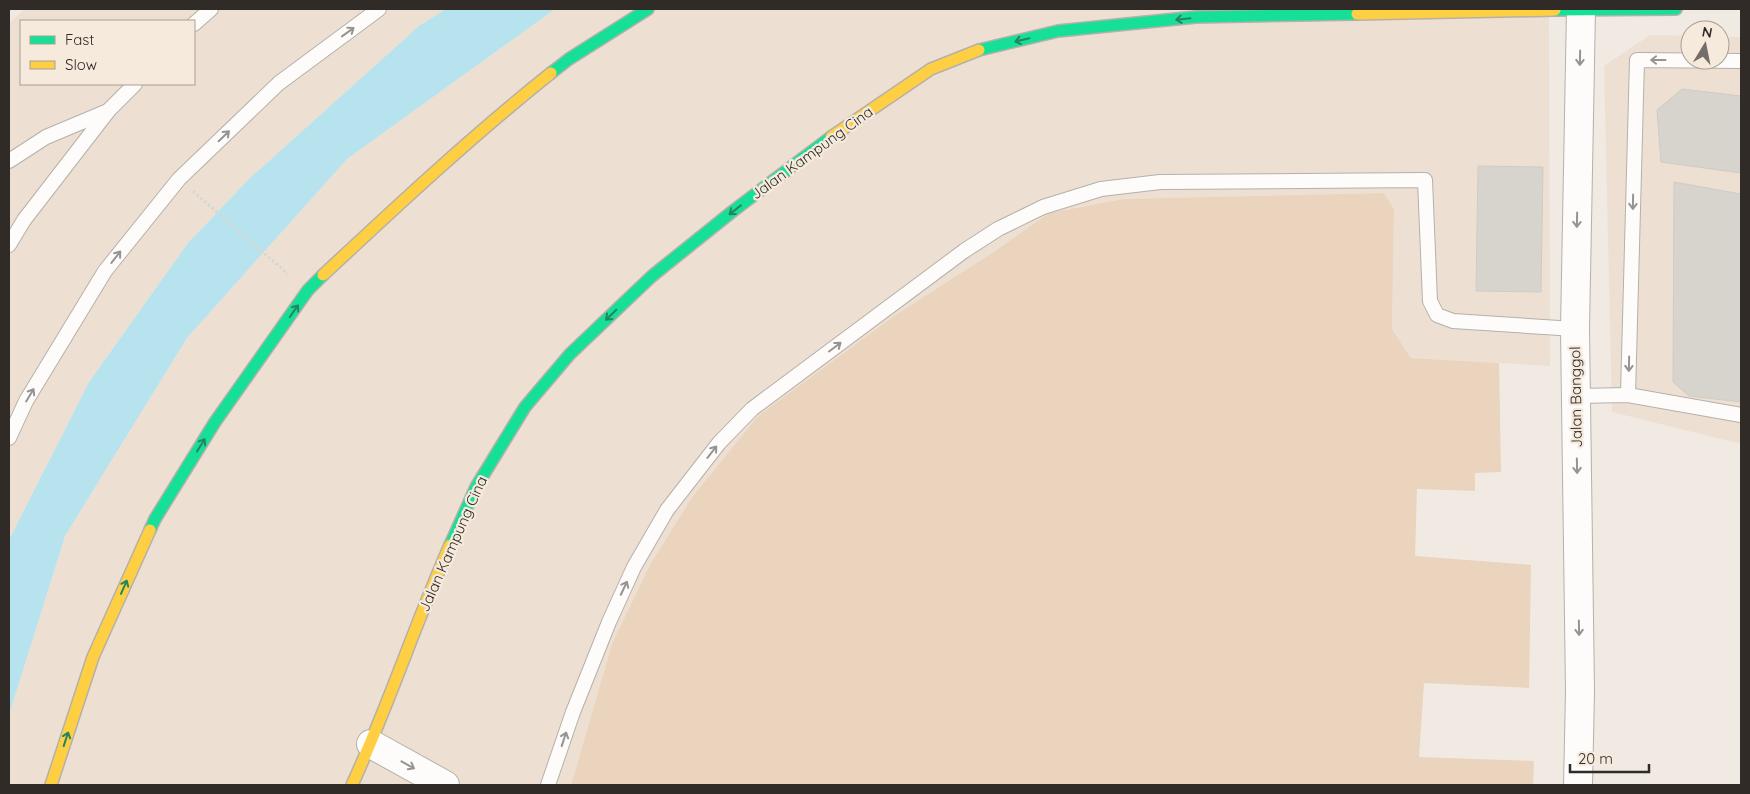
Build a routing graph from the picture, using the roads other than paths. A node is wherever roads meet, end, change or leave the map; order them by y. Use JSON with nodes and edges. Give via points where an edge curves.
{"nodes":[{"id":1,"x":211,"y":9,"type":"edge"},
{"id":2,"x":380,"y":9,"type":"edge"},
{"id":3,"x":648,"y":9,"type":"edge"},
{"id":4,"x":1581,"y":9,"type":"edge"},
{"id":5,"x":1676,"y":9,"type":"edge"},
{"id":6,"x":195,"y":23,"type":"edge"},
{"id":7,"x":1741,"y":61,"type":"edge"},
{"id":8,"x":134,"y":85,"type":"edge"},
{"id":9,"x":109,"y":110,"type":"junction"},
{"id":10,"x":9,"y":161,"type":"edge"},
{"id":11,"x":9,"y":245,"type":"edge"},
{"id":12,"x":1574,"y":330,"type":"junction"},
{"id":13,"x":1628,"y":395,"type":"junction"},
{"id":14,"x":1576,"y":396,"type":"junction"},
{"id":15,"x":1741,"y":415,"type":"edge"},
{"id":16,"x":9,"y":438,"type":"edge"},
{"id":17,"x":370,"y":744,"type":"junction"},
{"id":18,"x":357,"y":784,"type":"edge"},
{"id":19,"x":51,"y":785,"type":"edge"},
{"id":20,"x":445,"y":785,"type":"edge"},
{"id":21,"x":548,"y":785,"type":"edge"},
{"id":22,"x":1578,"y":785,"type":"edge"}],
"edges":[{"from":1,"to":6,"type":"lane"},
{"from":16,"to":2,"type":"lane","one_way":true,"via":[[26,401],[105,271],[179,178],[279,83]]},
{"from":19,"to":3,"type":"street","one_way":true,"via":[[93,657],[155,519],[215,422],[308,290],[497,116],[569,59]]},
{"from":4,"to":5,"type":"street","name":"Jalan Kampung Cina"},
{"from":4,"to":12,"type":"street","name":"Jalan Banggol","one_way":true},
{"from":4,"to":17,"type":"street","name":"Jalan Kampung Cina","one_way":true,"via":[[1196,18],[1058,31],[983,49],[931,69],[842,128],[652,276],[570,354],[525,407],[476,487]]},
{"from":7,"to":13,"type":"lane","one_way":true,"via":[[1636,60]]},
{"from":8,"to":9,"type":"lane"},
{"from":9,"to":10,"type":"lane","via":[[46,137]]},
{"from":9,"to":11,"type":"lane","via":[[24,220]]},
{"from":12,"to":14,"type":"street","name":"Jalan Banggol"},
{"from":21,"to":12,"type":"lane","one_way":true,"via":[[605,632],[634,568],[667,510],[719,443],[752,409],[964,250],[1043,207],[1101,189],[1160,182],[1425,180],[1430,301],[1437,315],[1453,321]]},
{"from":13,"to":14,"type":"lane"},
{"from":13,"to":15,"type":"lane"},
{"from":14,"to":22,"type":"street","name":"Jalan Banggol","one_way":true},
{"from":17,"to":18,"type":"street","name":"Jalan Kampung Cina"},
{"from":17,"to":20,"type":"street","one_way":true}]}
